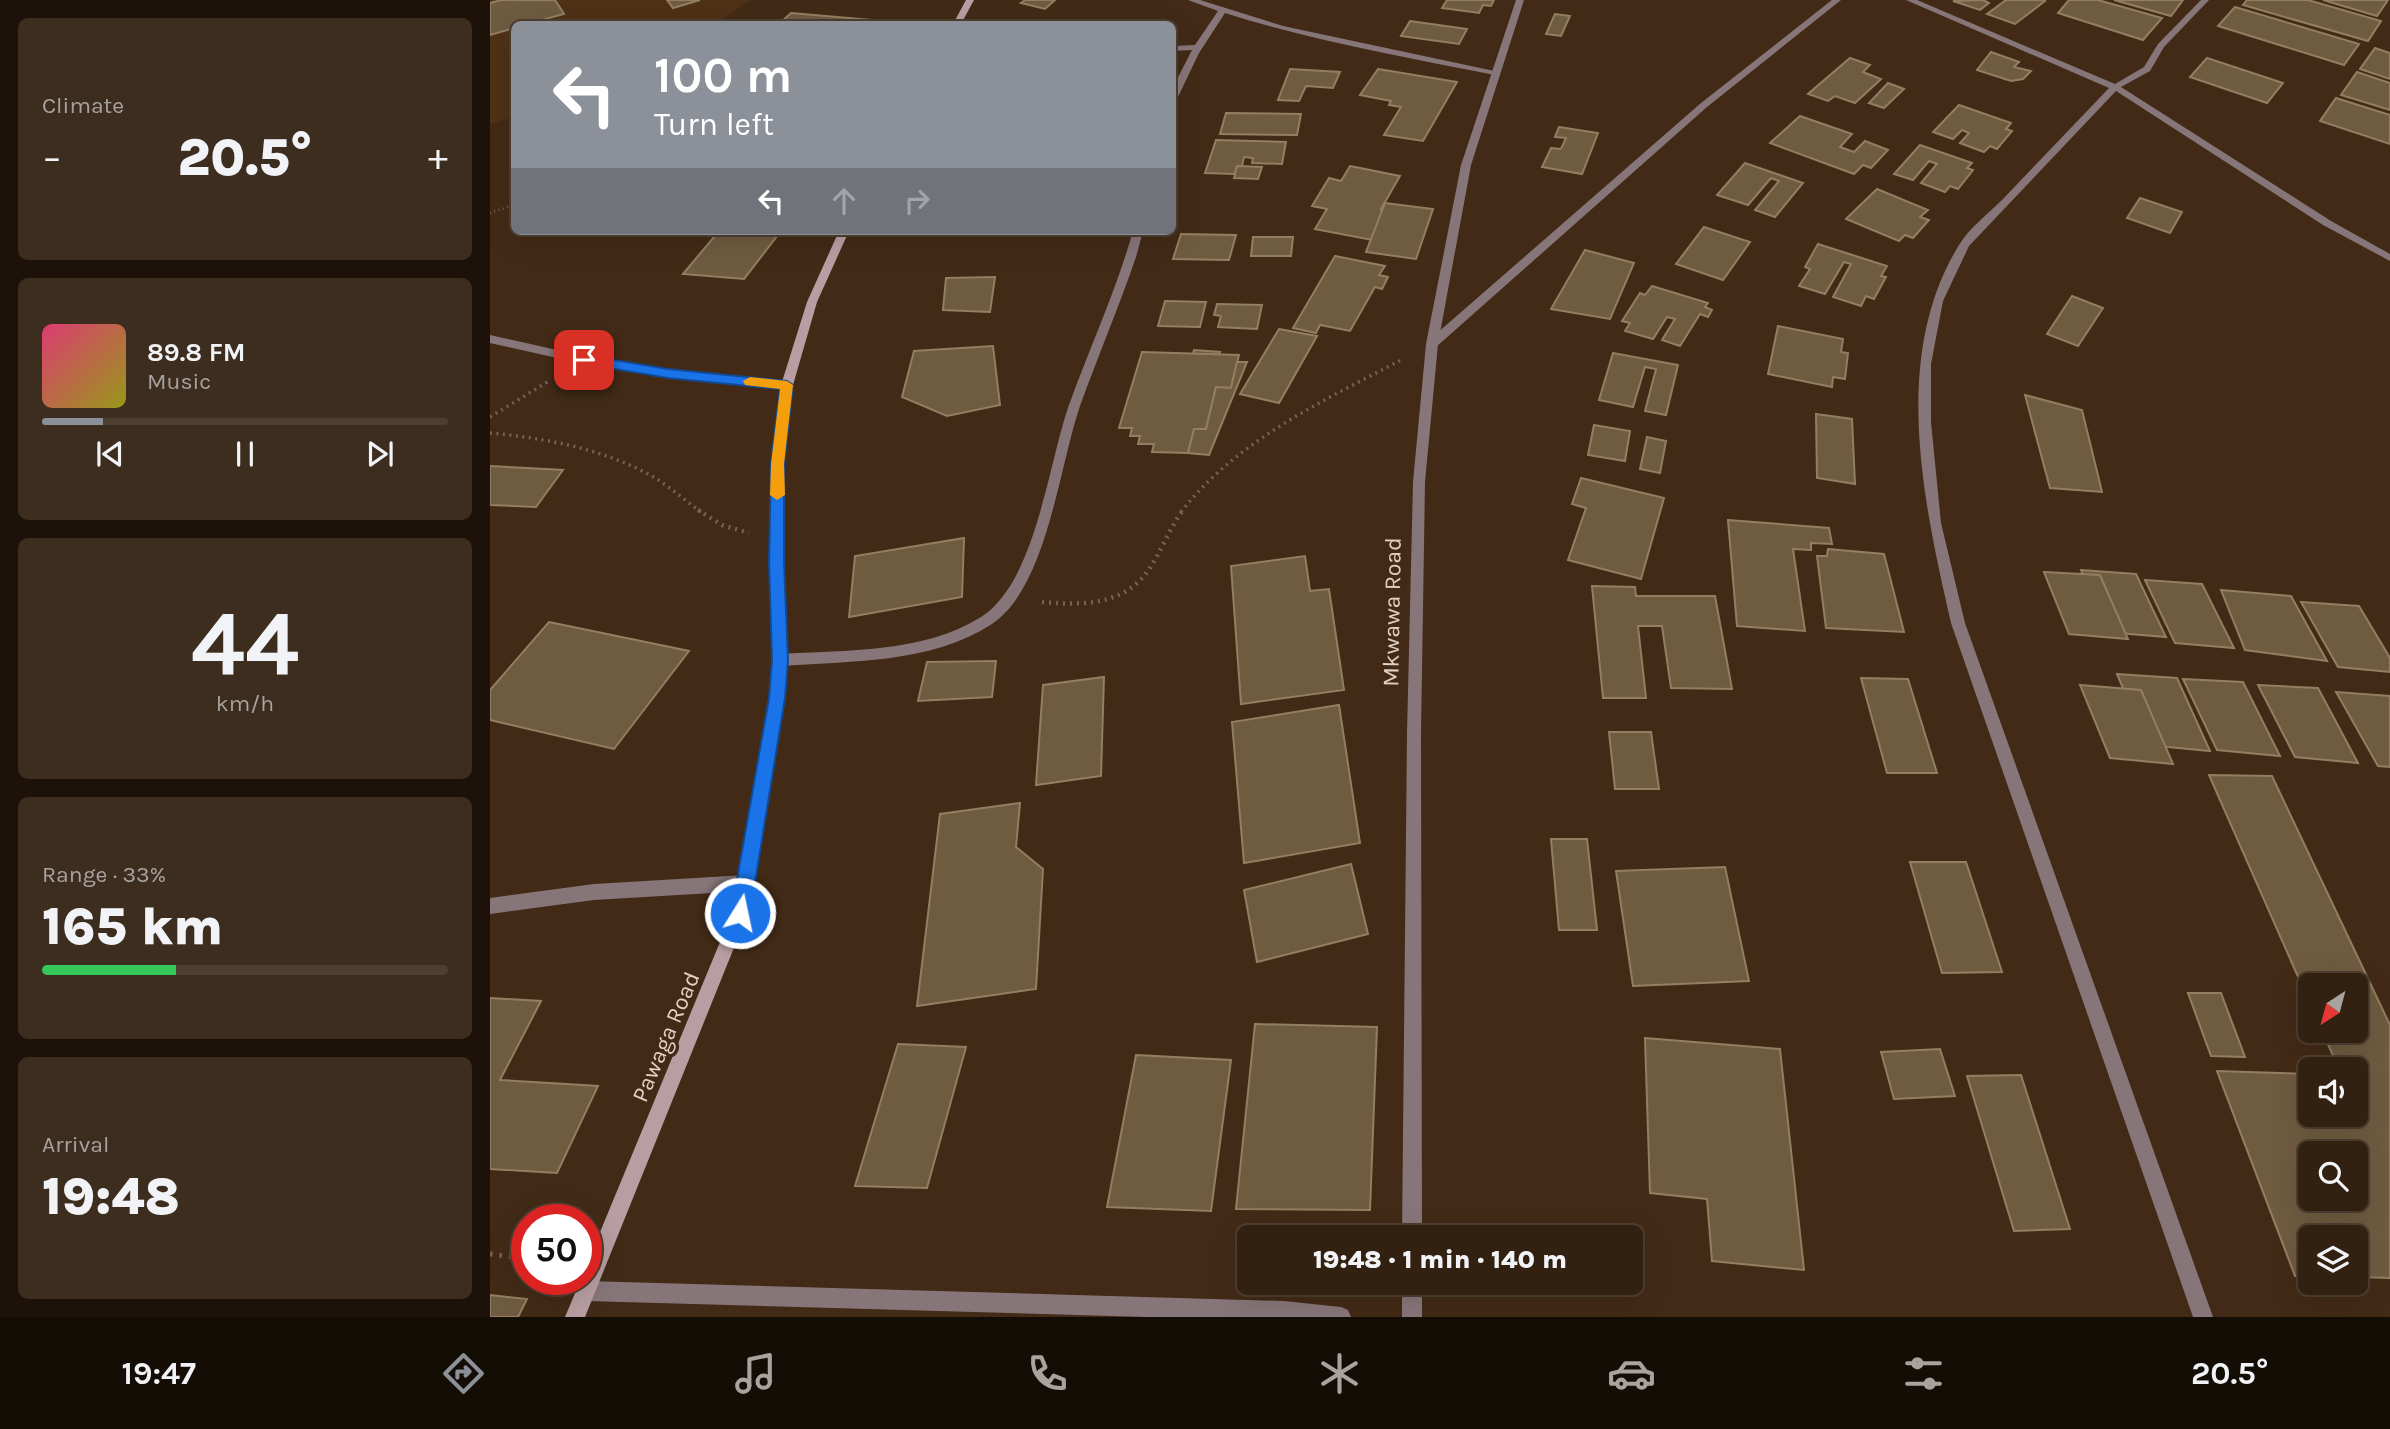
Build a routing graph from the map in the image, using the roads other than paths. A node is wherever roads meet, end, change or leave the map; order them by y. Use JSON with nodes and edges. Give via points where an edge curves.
{"nodes":[{"id":1,"x":970,"y":0,"type":"edge"},
{"id":2,"x":1192,"y":0,"type":"edge"},
{"id":3,"x":1520,"y":0,"type":"edge"},
{"id":4,"x":1837,"y":0,"type":"edge"},
{"id":5,"x":1910,"y":0,"type":"edge"},
{"id":6,"x":2205,"y":0,"type":"edge"},
{"id":7,"x":1224,"y":9,"type":"junction"},
{"id":8,"x":959,"y":21,"type":"edge"},
{"id":9,"x":1197,"y":47,"type":"junction"},
{"id":10,"x":1176,"y":49,"type":"edge"},
{"id":11,"x":1495,"y":72,"type":"junction"},
{"id":12,"x":2115,"y":87,"type":"junction"},
{"id":13,"x":1176,"y":90,"type":"edge"},
{"id":14,"x":842,"y":235,"type":"edge"},
{"id":15,"x":1137,"y":235,"type":"edge"},
{"id":16,"x":2390,"y":258,"type":"edge"},
{"id":17,"x":490,"y":339,"type":"edge"},
{"id":18,"x":1432,"y":344,"type":"junction"},
{"id":19,"x":787,"y":385,"type":"junction"},
{"id":20,"x":780,"y":660,"type":"junction"},
{"id":21,"x":746,"y":884,"type":"junction"},
{"id":22,"x":490,"y":906,"type":"edge"},
{"id":23,"x":1412,"y":1225,"type":"edge"},
{"id":24,"x":602,"y":1254,"type":"edge"},
{"id":25,"x":602,"y":1291,"type":"edge"},
{"id":26,"x":585,"y":1295,"type":"edge"},
{"id":27,"x":1412,"y":1295,"type":"edge"},
{"id":28,"x":575,"y":1317,"type":"edge"},
{"id":29,"x":1341,"y":1317,"type":"edge"},
{"id":30,"x":1412,"y":1317,"type":"edge"},
{"id":31,"x":2203,"y":1317,"type":"edge"}],
"edges":[{"from":1,"to":8,"type":"main road"},
{"from":2,"to":7,"type":"street"},
{"from":3,"to":11,"type":"street","name":"Mkwawa Road"},
{"from":4,"to":18,"type":"street","via":[[1704,106]]},
{"from":5,"to":12,"type":"street"},
{"from":6,"to":12,"type":"street","via":[[2147,69]]},
{"from":7,"to":9,"type":"street"},
{"from":7,"to":11,"type":"street","via":[[1339,42]]},
{"from":9,"to":10,"type":"street"},
{"from":9,"to":13,"type":"street"},
{"from":11,"to":18,"type":"street","name":"Mkwawa Road","via":[[1466,165]]},
{"from":12,"to":16,"type":"street"},
{"from":12,"to":31,"type":"street","via":[[1964,245],[1938,301],[1925,364],[1925,422],[1935,523],[1958,623]]},
{"from":14,"to":19,"type":"main road","name":"Pawaga Road","via":[[812,302]]},
{"from":15,"to":20,"type":"street","via":[[1121,291],[1066,431],[1044,517],[1009,598],[968,631],[915,648]]},
{"from":17,"to":19,"type":"street","via":[[668,374]]},
{"from":18,"to":23,"type":"street","name":"Mkwawa Road","via":[[1419,482]]},
{"from":19,"to":20,"type":"main road","name":"Pawaga Road","via":[[778,464]]},
{"from":20,"to":21,"type":"main road","name":"Pawaga Road"},
{"from":21,"to":22,"type":"street","via":[[594,892]]},
{"from":21,"to":24,"type":"main road","name":"Pawaga Road","via":[[711,989]]},
{"from":25,"to":29,"type":"street","via":[[1284,1311]]},
{"from":26,"to":28,"type":"main road","name":"Pawaga Road"},
{"from":27,"to":30,"type":"street"}]}
